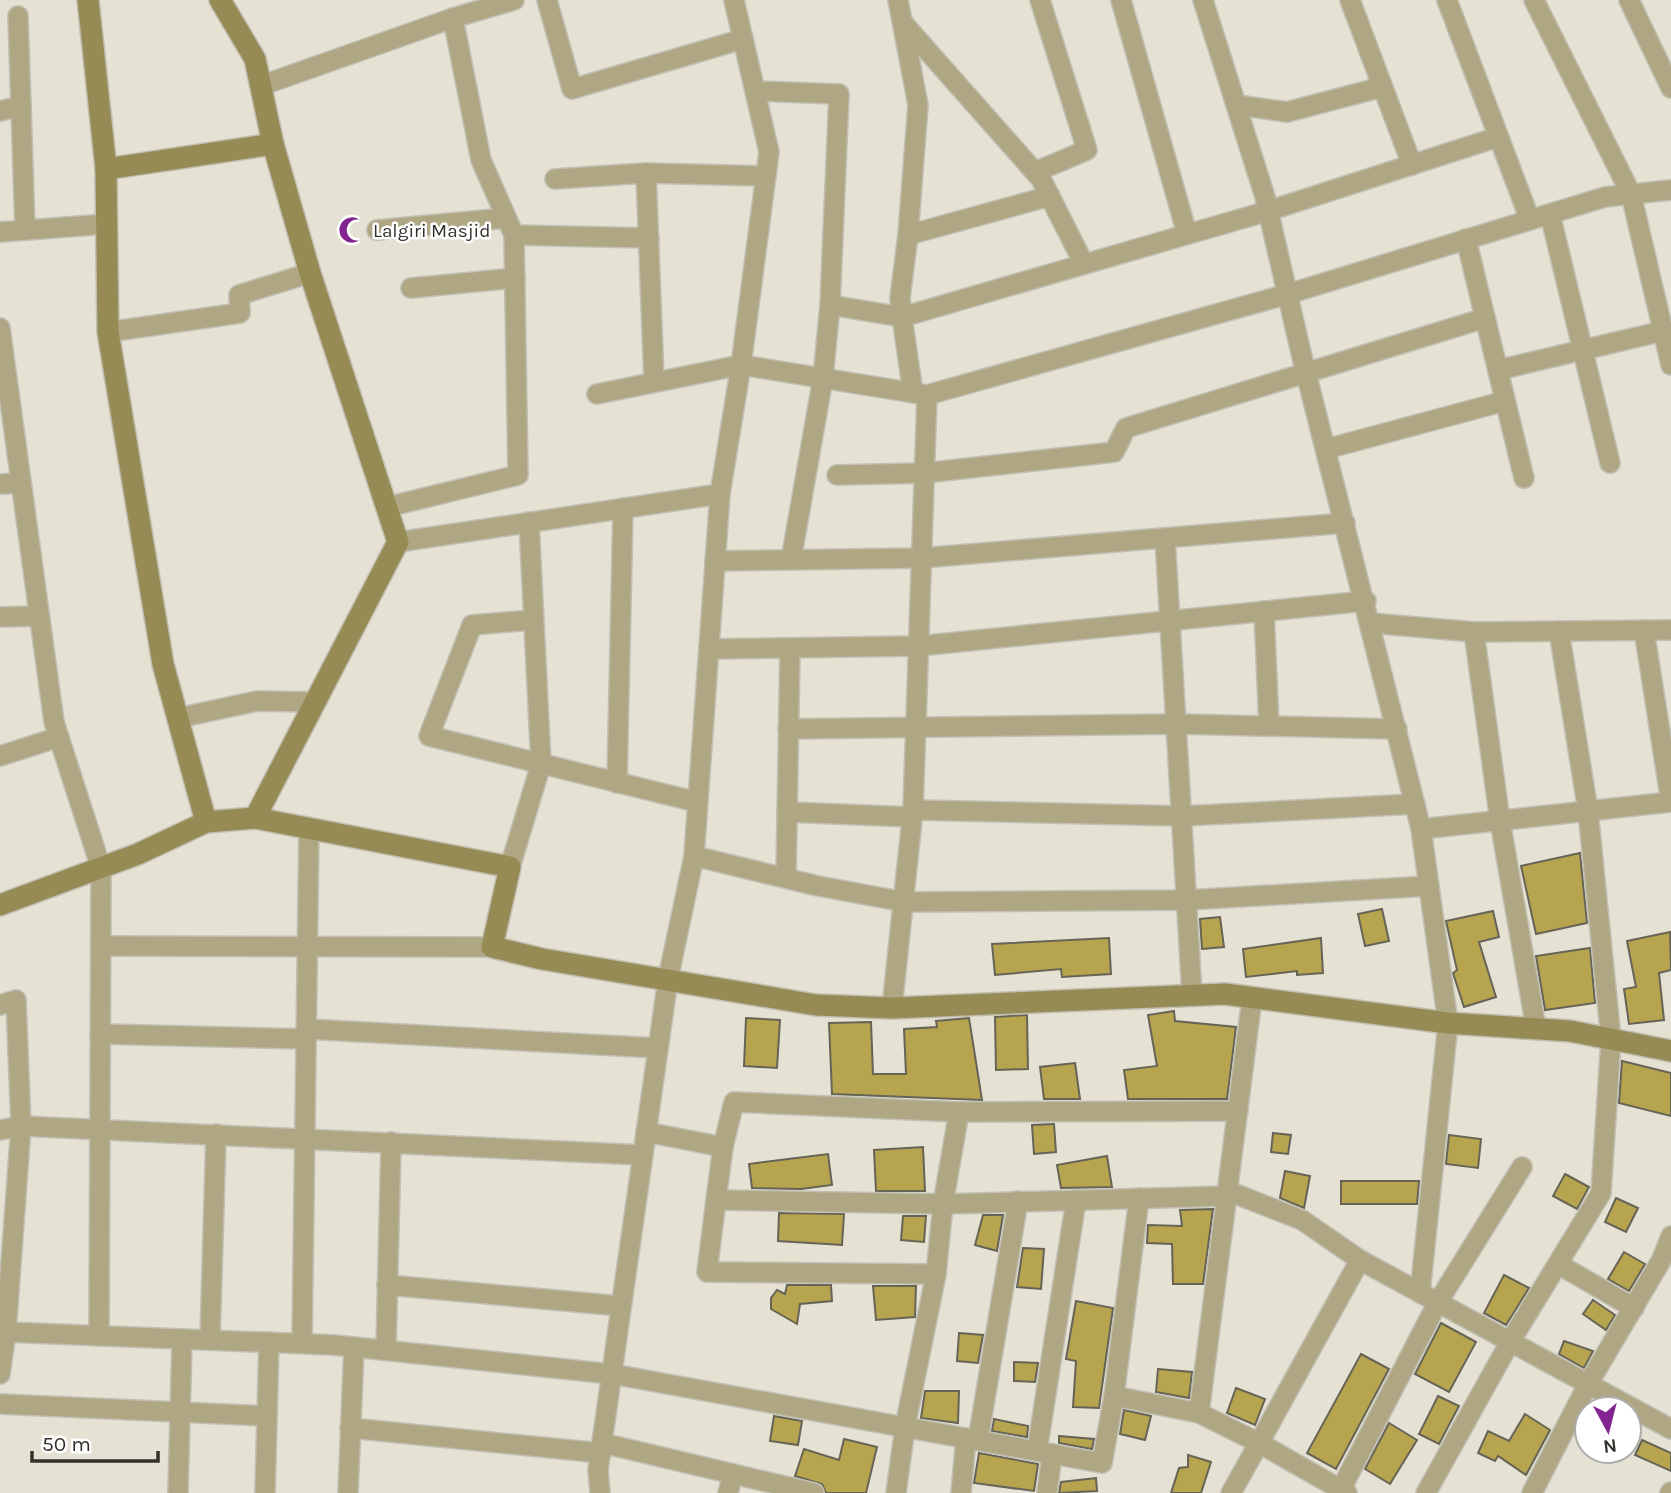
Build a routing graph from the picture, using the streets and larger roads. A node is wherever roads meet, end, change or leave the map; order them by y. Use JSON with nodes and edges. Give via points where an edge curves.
{"nodes":[{"id":1,"x":88,"y":0,"type":"edge"},
{"id":2,"x":220,"y":0,"type":"edge"},
{"id":3,"x":514,"y":0,"type":"edge"},
{"id":4,"x":547,"y":0,"type":"edge"},
{"id":5,"x":734,"y":0,"type":"edge"},
{"id":6,"x":898,"y":0,"type":"edge"},
{"id":7,"x":1040,"y":0,"type":"edge"},
{"id":8,"x":1121,"y":0,"type":"edge"},
{"id":9,"x":1203,"y":0,"type":"edge"},
{"id":10,"x":1350,"y":0,"type":"edge"},
{"id":11,"x":1447,"y":0,"type":"edge"},
{"id":12,"x":1534,"y":0,"type":"edge"},
{"id":13,"x":1629,"y":0,"type":"edge"},
{"id":14,"x":18,"y":16,"type":"dead end"},
{"id":15,"x":453,"y":18,"type":"junction"},
{"id":16,"x":902,"y":22,"type":"junction"},
{"id":17,"x":743,"y":39,"type":"junction"},
{"id":18,"x":260,"y":86,"type":"junction"},
{"id":19,"x":1382,"y":87,"type":"junction"},
{"id":20,"x":1671,"y":88,"type":"edge"},
{"id":21,"x":755,"y":91,"type":"junction"},
{"id":22,"x":1237,"y":104,"type":"junction"},
{"id":23,"x":21,"y":106,"type":"junction"},
{"id":24,"x":0,"y":111,"type":"edge"},
{"id":25,"x":1498,"y":137,"type":"junction"},
{"id":26,"x":273,"y":145,"type":"junction"},
{"id":27,"x":1412,"y":165,"type":"junction"},
{"id":28,"x":106,"y":169,"type":"junction"},
{"id":29,"x":1035,"y":172,"type":"junction"},
{"id":30,"x":646,"y":173,"type":"junction"},
{"id":31,"x":766,"y":176,"type":"junction"},
{"id":32,"x":555,"y":179,"type":"dead end"},
{"id":33,"x":1671,"y":190,"type":"edge"},
{"id":34,"x":1631,"y":194,"type":"junction"},
{"id":35,"x":1050,"y":196,"type":"junction"},
{"id":36,"x":1268,"y":211,"type":"junction"},
{"id":37,"x":1550,"y":214,"type":"junction"},
{"id":38,"x":1530,"y":220,"type":"junction"},
{"id":39,"x":107,"y":224,"type":"junction"},
{"id":40,"x":510,"y":226,"type":"junction"},
{"id":41,"x":24,"y":230,"type":"junction"},
{"id":42,"x":377,"y":230,"type":"dead end"},
{"id":43,"x":0,"y":232,"type":"edge"},
{"id":44,"x":1187,"y":234,"type":"junction"},
{"id":45,"x":908,"y":235,"type":"junction"},
{"id":46,"x":649,"y":238,"type":"junction"},
{"id":47,"x":1466,"y":239,"type":"junction"},
{"id":48,"x":1084,"y":264,"type":"junction"},
{"id":49,"x":310,"y":272,"type":"junction"},
{"id":50,"x":515,"y":278,"type":"junction"},
{"id":51,"x":411,"y":288,"type":"dead end"},
{"id":52,"x":1288,"y":294,"type":"junction"},
{"id":53,"x":830,"y":305,"type":"junction"},
{"id":54,"x":902,"y":317,"type":"junction"},
{"id":55,"x":1485,"y":318,"type":"junction"},
{"id":56,"x":0,"y":328,"type":"edge"},
{"id":57,"x":1663,"y":331,"type":"junction"},
{"id":58,"x":108,"y":332,"type":"junction"},
{"id":59,"x":1583,"y":349,"type":"junction"},
{"id":60,"x":741,"y":365,"type":"junction"},
{"id":61,"x":1671,"y":365,"type":"edge"},
{"id":62,"x":1498,"y":370,"type":"junction"},
{"id":63,"x":1306,"y":372,"type":"junction"},
{"id":64,"x":823,"y":378,"type":"junction"},
{"id":65,"x":654,"y":381,"type":"junction"},
{"id":66,"x":597,"y":394,"type":"dead end"},
{"id":67,"x":920,"y":394,"type":"junction"},
{"id":68,"x":1505,"y":401,"type":"junction"},
{"id":69,"x":6,"y":421,"type":"edge"},
{"id":70,"x":1326,"y":449,"type":"junction"},
{"id":71,"x":1610,"y":463,"type":"dead end"},
{"id":72,"x":924,"y":473,"type":"junction"},
{"id":73,"x":837,"y":475,"type":"dead end"},
{"id":74,"x":1524,"y":478,"type":"dead end"},
{"id":75,"x":21,"y":483,"type":"junction"},
{"id":76,"x":0,"y":484,"type":"edge"},
{"id":77,"x":720,"y":494,"type":"junction"},
{"id":78,"x":387,"y":507,"type":"junction"},
{"id":79,"x":623,"y":508,"type":"junction"},
{"id":80,"x":529,"y":522,"type":"junction"},
{"id":81,"x":1345,"y":523,"type":"junction"},
{"id":82,"x":1165,"y":538,"type":"junction"},
{"id":83,"x":398,"y":542,"type":"junction"},
{"id":84,"x":921,"y":558,"type":"junction"},
{"id":85,"x":791,"y":560,"type":"junction"},
{"id":86,"x":715,"y":561,"type":"junction"},
{"id":87,"x":1366,"y":601,"type":"junction"},
{"id":88,"x":1264,"y":611,"type":"junction"},
{"id":89,"x":39,"y":616,"type":"junction"},
{"id":90,"x":0,"y":617,"type":"edge"},
{"id":91,"x":532,"y":620,"type":"junction"},
{"id":92,"x":1172,"y":620,"type":"junction"},
{"id":93,"x":1371,"y":623,"type":"junction"},
{"id":94,"x":1644,"y":630,"type":"junction"},
{"id":95,"x":1671,"y":630,"type":"edge"},
{"id":96,"x":1559,"y":631,"type":"junction"},
{"id":97,"x":1474,"y":632,"type":"junction"},
{"id":98,"x":918,"y":646,"type":"junction"},
{"id":99,"x":790,"y":648,"type":"junction"},
{"id":100,"x":709,"y":649,"type":"junction"},
{"id":101,"x":315,"y":702,"type":"junction"},
{"id":102,"x":178,"y":718,"type":"junction"},
{"id":103,"x":1178,"y":724,"type":"junction"},
{"id":104,"x":1269,"y":726,"type":"junction"},
{"id":105,"x":915,"y":727,"type":"junction"},
{"id":106,"x":789,"y":729,"type":"junction"},
{"id":107,"x":1397,"y":729,"type":"junction"},
{"id":108,"x":59,"y":737,"type":"junction"},
{"id":109,"x":0,"y":756,"type":"edge"},
{"id":110,"x":541,"y":764,"type":"junction"},
{"id":111,"x":617,"y":783,"type":"junction"},
{"id":112,"x":697,"y":802,"type":"junction"},
{"id":113,"x":1671,"y":802,"type":"edge"},
{"id":114,"x":1415,"y":804,"type":"junction"},
{"id":115,"x":1587,"y":811,"type":"junction"},
{"id":116,"x":787,"y":812,"type":"junction"},
{"id":117,"x":912,"y":814,"type":"junction"},
{"id":118,"x":1183,"y":816,"type":"junction"},
{"id":119,"x":255,"y":818,"type":"junction"},
{"id":120,"x":1500,"y":821,"type":"junction"},
{"id":121,"x":206,"y":822,"type":"junction"},
{"id":122,"x":309,"y":828,"type":"junction"},
{"id":123,"x":1421,"y":829,"type":"junction"},
{"id":124,"x":694,"y":856,"type":"junction"},
{"id":125,"x":510,"y":867,"type":"junction"},
{"id":126,"x":102,"y":868,"type":"junction"},
{"id":127,"x":786,"y":878,"type":"junction"},
{"id":128,"x":1429,"y":886,"type":"junction"},
{"id":129,"x":1187,"y":900,"type":"junction"},
{"id":130,"x":905,"y":902,"type":"junction"},
{"id":131,"x":0,"y":905,"type":"edge"},
{"id":132,"x":101,"y":946,"type":"junction"},
{"id":133,"x":307,"y":947,"type":"junction"},
{"id":134,"x":492,"y":947,"type":"junction"},
{"id":135,"x":668,"y":979,"type":"junction"},
{"id":136,"x":1192,"y":995,"type":"junction"},
{"id":137,"x":1252,"y":998,"type":"junction"},
{"id":138,"x":0,"y":1005,"type":"edge"},
{"id":139,"x":892,"y":1008,"type":"junction"},
{"id":140,"x":1448,"y":1023,"type":"junction"},
{"id":141,"x":1536,"y":1028,"type":"junction"},
{"id":142,"x":100,"y":1034,"type":"junction"},
{"id":143,"x":306,"y":1034,"type":"junction"},
{"id":144,"x":1611,"y":1039,"type":"junction"},
{"id":145,"x":658,"y":1048,"type":"junction"},
{"id":146,"x":1671,"y":1051,"type":"edge"},
{"id":147,"x":1238,"y":1111,"type":"junction"},
{"id":148,"x":959,"y":1112,"type":"junction"},
{"id":149,"x":21,"y":1126,"type":"junction"},
{"id":150,"x":0,"y":1129,"type":"edge"},
{"id":151,"x":100,"y":1129,"type":"junction"},
{"id":152,"x":646,"y":1132,"type":"junction"},
{"id":153,"x":216,"y":1134,"type":"junction"},
{"id":154,"x":304,"y":1138,"type":"junction"},
{"id":155,"x":390,"y":1142,"type":"junction"},
{"id":156,"x":723,"y":1147,"type":"junction"},
{"id":157,"x":643,"y":1155,"type":"junction"},
{"id":158,"x":1522,"y":1167,"type":"dead end"},
{"id":159,"x":1227,"y":1194,"type":"junction"},
{"id":160,"x":1139,"y":1198,"type":"junction"},
{"id":161,"x":716,"y":1200,"type":"junction"},
{"id":162,"x":1076,"y":1200,"type":"junction"},
{"id":163,"x":1018,"y":1201,"type":"junction"},
{"id":164,"x":943,"y":1204,"type":"junction"},
{"id":165,"x":7,"y":1229,"type":"edge"},
{"id":166,"x":1671,"y":1236,"type":"edge"},
{"id":167,"x":1360,"y":1260,"type":"junction"},
{"id":168,"x":1558,"y":1264,"type":"junction"},
{"id":169,"x":936,"y":1274,"type":"junction"},
{"id":170,"x":387,"y":1285,"type":"junction"},
{"id":171,"x":1420,"y":1293,"type":"junction"},
{"id":172,"x":1438,"y":1302,"type":"junction"},
{"id":173,"x":621,"y":1306,"type":"junction"},
{"id":174,"x":1634,"y":1308,"type":"junction"},
{"id":175,"x":6,"y":1332,"type":"junction"},
{"id":176,"x":99,"y":1336,"type":"junction"},
{"id":177,"x":182,"y":1339,"type":"junction"},
{"id":178,"x":210,"y":1340,"type":"junction"},
{"id":179,"x":269,"y":1342,"type":"junction"},
{"id":180,"x":1510,"y":1342,"type":"junction"},
{"id":181,"x":302,"y":1343,"type":"junction"},
{"id":182,"x":354,"y":1347,"type":"junction"},
{"id":183,"x":386,"y":1350,"type":"junction"},
{"id":184,"x":0,"y":1374,"type":"edge"},
{"id":185,"x":612,"y":1374,"type":"junction"},
{"id":186,"x":1588,"y":1384,"type":"junction"},
{"id":187,"x":1114,"y":1396,"type":"junction"},
{"id":188,"x":0,"y":1404,"type":"edge"},
{"id":189,"x":180,"y":1413,"type":"junction"},
{"id":190,"x":1199,"y":1413,"type":"junction"},
{"id":191,"x":267,"y":1416,"type":"junction"},
{"id":192,"x":905,"y":1427,"type":"junction"},
{"id":193,"x":350,"y":1428,"type":"junction"},
{"id":194,"x":1671,"y":1429,"type":"edge"},
{"id":195,"x":972,"y":1439,"type":"junction"},
{"id":196,"x":1259,"y":1443,"type":"junction"},
{"id":197,"x":601,"y":1448,"type":"junction"},
{"id":198,"x":1044,"y":1452,"type":"junction"},
{"id":199,"x":731,"y":1483,"type":"edge"},
{"id":200,"x":1342,"y":1492,"type":"edge"},
{"id":201,"x":178,"y":1493,"type":"edge"},
{"id":202,"x":265,"y":1493,"type":"edge"},
{"id":203,"x":348,"y":1493,"type":"edge"},
{"id":204,"x":600,"y":1493,"type":"edge"},
{"id":205,"x":814,"y":1493,"type":"edge"},
{"id":206,"x":896,"y":1493,"type":"edge"},
{"id":207,"x":961,"y":1493,"type":"edge"},
{"id":208,"x":1047,"y":1493,"type":"edge"},
{"id":209,"x":1231,"y":1493,"type":"edge"},
{"id":210,"x":1426,"y":1493,"type":"edge"},
{"id":211,"x":1532,"y":1493,"type":"edge"}],
"edges":[{"from":1,"to":28,"type":"street"},
{"from":2,"to":18,"type":"street","via":[[255,59]]},
{"from":3,"to":15,"type":"street"},
{"from":4,"to":17,"type":"street","via":[[572,89]]},
{"from":5,"to":17,"type":"street"},
{"from":6,"to":16,"type":"street"},
{"from":7,"to":29,"type":"street","via":[[1087,150]]},
{"from":8,"to":44,"type":"street"},
{"from":9,"to":22,"type":"street"},
{"from":10,"to":19,"type":"street"},
{"from":11,"to":25,"type":"street"},
{"from":12,"to":34,"type":"street"},
{"from":13,"to":20,"type":"street"},
{"from":14,"to":23,"type":"street"},
{"from":15,"to":18,"type":"street"},
{"from":15,"to":40,"type":"street","via":[[481,160]]},
{"from":16,"to":29,"type":"street"},
{"from":16,"to":45,"type":"street","via":[[918,105]]},
{"from":17,"to":21,"type":"street"},
{"from":18,"to":26,"type":"street"},
{"from":19,"to":22,"type":"street","via":[[1287,112]]},
{"from":19,"to":27,"type":"street"},
{"from":21,"to":31,"type":"street","via":[[769,152]]},
{"from":21,"to":53,"type":"street","via":[[839,94]]},
{"from":22,"to":36,"type":"street"},
{"from":23,"to":24,"type":"street"},
{"from":23,"to":41,"type":"street"},
{"from":25,"to":27,"type":"street"},
{"from":25,"to":38,"type":"street"},
{"from":26,"to":28,"type":"street"},
{"from":26,"to":49,"type":"street"},
{"from":27,"to":36,"type":"street"},
{"from":28,"to":39,"type":"street"},
{"from":29,"to":35,"type":"street"},
{"from":30,"to":31,"type":"street"},
{"from":30,"to":32,"type":"street"},
{"from":30,"to":46,"type":"street"},
{"from":31,"to":60,"type":"street"},
{"from":33,"to":34,"type":"street"},
{"from":34,"to":37,"type":"street"},
{"from":34,"to":57,"type":"street"},
{"from":35,"to":45,"type":"street"},
{"from":35,"to":48,"type":"street"},
{"from":36,"to":44,"type":"street"},
{"from":36,"to":52,"type":"street"},
{"from":37,"to":38,"type":"street"},
{"from":37,"to":59,"type":"street"},
{"from":38,"to":47,"type":"street"},
{"from":39,"to":41,"type":"street"},
{"from":39,"to":58,"type":"street"},
{"from":40,"to":42,"type":"street"},
{"from":40,"to":46,"type":"street"},
{"from":40,"to":50,"type":"street"},
{"from":41,"to":43,"type":"street"},
{"from":44,"to":48,"type":"street"},
{"from":45,"to":54,"type":"street"},
{"from":46,"to":65,"type":"street"},
{"from":47,"to":52,"type":"street"},
{"from":47,"to":55,"type":"street"},
{"from":48,"to":54,"type":"street"},
{"from":49,"to":58,"type":"street","via":[[239,295],[240,313]]},
{"from":49,"to":78,"type":"street"},
{"from":50,"to":51,"type":"street"},
{"from":50,"to":78,"type":"street","via":[[518,475]]},
{"from":52,"to":63,"type":"street"},
{"from":52,"to":67,"type":"street"},
{"from":53,"to":54,"type":"street"},
{"from":53,"to":64,"type":"street"},
{"from":54,"to":67,"type":"street"},
{"from":55,"to":62,"type":"street"},
{"from":55,"to":63,"type":"street"},
{"from":56,"to":69,"type":"street"},
{"from":57,"to":59,"type":"street"},
{"from":57,"to":61,"type":"street"},
{"from":58,"to":102,"type":"street","via":[[163,664]]},
{"from":59,"to":62,"type":"street"},
{"from":59,"to":71,"type":"street"},
{"from":60,"to":64,"type":"street"},
{"from":60,"to":65,"type":"street"},
{"from":60,"to":77,"type":"street"},
{"from":62,"to":68,"type":"street"},
{"from":63,"to":70,"type":"street"},
{"from":63,"to":72,"type":"street","via":[[1126,428],[1114,452]]},
{"from":64,"to":67,"type":"street"},
{"from":64,"to":85,"type":"street"},
{"from":65,"to":66,"type":"street"},
{"from":67,"to":72,"type":"street"},
{"from":68,"to":70,"type":"street"},
{"from":68,"to":74,"type":"street"},
{"from":69,"to":75,"type":"street"},
{"from":70,"to":81,"type":"street"},
{"from":72,"to":73,"type":"street"},
{"from":72,"to":84,"type":"street"},
{"from":75,"to":76,"type":"street"},
{"from":75,"to":89,"type":"street"},
{"from":77,"to":79,"type":"street"},
{"from":77,"to":86,"type":"street"},
{"from":78,"to":83,"type":"street"},
{"from":79,"to":80,"type":"street"},
{"from":79,"to":111,"type":"street"},
{"from":80,"to":83,"type":"street"},
{"from":80,"to":91,"type":"street"},
{"from":81,"to":82,"type":"street"},
{"from":81,"to":87,"type":"street"},
{"from":82,"to":84,"type":"street"},
{"from":82,"to":92,"type":"street"},
{"from":83,"to":101,"type":"street"},
{"from":84,"to":85,"type":"street"},
{"from":84,"to":98,"type":"street"},
{"from":85,"to":86,"type":"street"},
{"from":86,"to":100,"type":"street"},
{"from":87,"to":88,"type":"street"},
{"from":87,"to":93,"type":"street"},
{"from":88,"to":92,"type":"street"},
{"from":88,"to":104,"type":"street"},
{"from":89,"to":90,"type":"street"},
{"from":89,"to":108,"type":"street"},
{"from":91,"to":110,"type":"street"},
{"from":91,"to":110,"type":"street","via":[[472,625],[429,736]]},
{"from":92,"to":98,"type":"street"},
{"from":92,"to":103,"type":"street"},
{"from":93,"to":97,"type":"street"},
{"from":93,"to":107,"type":"street"},
{"from":94,"to":95,"type":"street"},
{"from":94,"to":96,"type":"street"},
{"from":94,"to":113,"type":"street"},
{"from":96,"to":97,"type":"street"},
{"from":96,"to":115,"type":"street"},
{"from":97,"to":120,"type":"street"},
{"from":98,"to":99,"type":"street"},
{"from":98,"to":105,"type":"street"},
{"from":99,"to":100,"type":"street"},
{"from":99,"to":106,"type":"street"},
{"from":100,"to":112,"type":"street"},
{"from":101,"to":102,"type":"street","via":[[257,701]]},
{"from":101,"to":119,"type":"street"},
{"from":102,"to":121,"type":"street"},
{"from":103,"to":104,"type":"street"},
{"from":103,"to":105,"type":"street"},
{"from":103,"to":118,"type":"street"},
{"from":104,"to":107,"type":"street"},
{"from":105,"to":106,"type":"street"},
{"from":105,"to":117,"type":"street"},
{"from":106,"to":116,"type":"street"},
{"from":107,"to":114,"type":"street"},
{"from":108,"to":109,"type":"street"},
{"from":108,"to":126,"type":"street"},
{"from":110,"to":111,"type":"street"},
{"from":110,"to":125,"type":"street"},
{"from":111,"to":112,"type":"street"},
{"from":112,"to":124,"type":"street"},
{"from":113,"to":115,"type":"street"},
{"from":114,"to":118,"type":"street"},
{"from":114,"to":123,"type":"street"},
{"from":115,"to":120,"type":"street"},
{"from":115,"to":144,"type":"street"},
{"from":116,"to":117,"type":"street"},
{"from":116,"to":127,"type":"street"},
{"from":117,"to":118,"type":"street"},
{"from":117,"to":130,"type":"street"},
{"from":118,"to":129,"type":"street"},
{"from":119,"to":121,"type":"street"},
{"from":119,"to":122,"type":"street"},
{"from":120,"to":123,"type":"street"},
{"from":120,"to":141,"type":"street"},
{"from":121,"to":126,"type":"street"},
{"from":122,"to":125,"type":"street"},
{"from":122,"to":133,"type":"street"},
{"from":123,"to":128,"type":"street"},
{"from":124,"to":127,"type":"street"},
{"from":124,"to":135,"type":"street"},
{"from":125,"to":134,"type":"street"},
{"from":126,"to":131,"type":"street"},
{"from":126,"to":132,"type":"street"},
{"from":127,"to":130,"type":"street"},
{"from":128,"to":129,"type":"street"},
{"from":128,"to":140,"type":"street"},
{"from":129,"to":130,"type":"street"},
{"from":129,"to":136,"type":"street"},
{"from":130,"to":139,"type":"street"},
{"from":132,"to":133,"type":"street"},
{"from":132,"to":142,"type":"street"},
{"from":133,"to":134,"type":"street"},
{"from":133,"to":143,"type":"street"},
{"from":134,"to":135,"type":"street"},
{"from":135,"to":139,"type":"street","via":[[816,1005]]},
{"from":135,"to":145,"type":"street"},
{"from":136,"to":137,"type":"street"},
{"from":136,"to":139,"type":"street"},
{"from":137,"to":140,"type":"street"},
{"from":137,"to":147,"type":"street"},
{"from":138,"to":149,"type":"street","via":[[16,1000]]},
{"from":140,"to":141,"type":"street"},
{"from":140,"to":171,"type":"street"},
{"from":141,"to":144,"type":"street"},
{"from":142,"to":143,"type":"street"},
{"from":142,"to":151,"type":"street"},
{"from":143,"to":145,"type":"street"},
{"from":143,"to":154,"type":"street"},
{"from":144,"to":146,"type":"street"},
{"from":144,"to":168,"type":"street","via":[[1601,1192]]},
{"from":145,"to":152,"type":"street"},
{"from":147,"to":148,"type":"street"},
{"from":147,"to":159,"type":"street"},
{"from":148,"to":156,"type":"street","via":[[734,1102]]},
{"from":148,"to":164,"type":"street"},
{"from":149,"to":150,"type":"street"},
{"from":149,"to":151,"type":"street"},
{"from":149,"to":165,"type":"street"},
{"from":151,"to":153,"type":"street"},
{"from":151,"to":176,"type":"street"},
{"from":152,"to":156,"type":"street"},
{"from":152,"to":157,"type":"street"},
{"from":153,"to":154,"type":"street"},
{"from":153,"to":178,"type":"street"},
{"from":154,"to":155,"type":"street"},
{"from":154,"to":181,"type":"street"},
{"from":155,"to":157,"type":"street"},
{"from":155,"to":170,"type":"street"},
{"from":156,"to":161,"type":"street"},
{"from":157,"to":173,"type":"street"},
{"from":158,"to":172,"type":"street"},
{"from":159,"to":160,"type":"street"},
{"from":159,"to":167,"type":"street","via":[[1302,1220]]},
{"from":159,"to":190,"type":"street"},
{"from":160,"to":162,"type":"street"},
{"from":160,"to":187,"type":"street"},
{"from":161,"to":164,"type":"street"},
{"from":161,"to":169,"type":"street","via":[[707,1272]]},
{"from":162,"to":163,"type":"street"},
{"from":162,"to":198,"type":"street"},
{"from":163,"to":164,"type":"street"},
{"from":163,"to":195,"type":"street"},
{"from":164,"to":169,"type":"street"},
{"from":165,"to":175,"type":"street"},
{"from":166,"to":174,"type":"street"},
{"from":167,"to":171,"type":"street"},
{"from":167,"to":196,"type":"street"},
{"from":168,"to":174,"type":"street"},
{"from":168,"to":180,"type":"street"},
{"from":169,"to":192,"type":"street"},
{"from":170,"to":173,"type":"street"},
{"from":170,"to":183,"type":"street"},
{"from":171,"to":172,"type":"street"},
{"from":172,"to":180,"type":"street"},
{"from":172,"to":200,"type":"street"},
{"from":173,"to":185,"type":"street"},
{"from":174,"to":186,"type":"street"},
{"from":175,"to":176,"type":"street"},
{"from":175,"to":184,"type":"street"},
{"from":176,"to":177,"type":"street"},
{"from":177,"to":178,"type":"street"},
{"from":177,"to":189,"type":"street"},
{"from":178,"to":179,"type":"street"},
{"from":179,"to":181,"type":"street"},
{"from":179,"to":191,"type":"street"},
{"from":180,"to":186,"type":"street"},
{"from":180,"to":210,"type":"street"},
{"from":181,"to":182,"type":"street"},
{"from":182,"to":183,"type":"street"},
{"from":182,"to":193,"type":"street"},
{"from":183,"to":185,"type":"street"},
{"from":185,"to":192,"type":"street"},
{"from":185,"to":197,"type":"street"},
{"from":186,"to":194,"type":"street"},
{"from":186,"to":211,"type":"street"},
{"from":187,"to":190,"type":"street"},
{"from":187,"to":198,"type":"street","via":[[1102,1463]]},
{"from":188,"to":189,"type":"street"},
{"from":189,"to":191,"type":"street"},
{"from":189,"to":201,"type":"street"},
{"from":190,"to":196,"type":"street"},
{"from":191,"to":202,"type":"street"},
{"from":192,"to":195,"type":"street"},
{"from":192,"to":206,"type":"street"},
{"from":193,"to":197,"type":"street"},
{"from":193,"to":203,"type":"street"},
{"from":195,"to":198,"type":"street"},
{"from":195,"to":207,"type":"street"},
{"from":196,"to":200,"type":"street"},
{"from":196,"to":209,"type":"street"},
{"from":197,"to":199,"type":"street"},
{"from":197,"to":204,"type":"street"},
{"from":198,"to":208,"type":"street"},
{"from":199,"to":205,"type":"street"}]}
